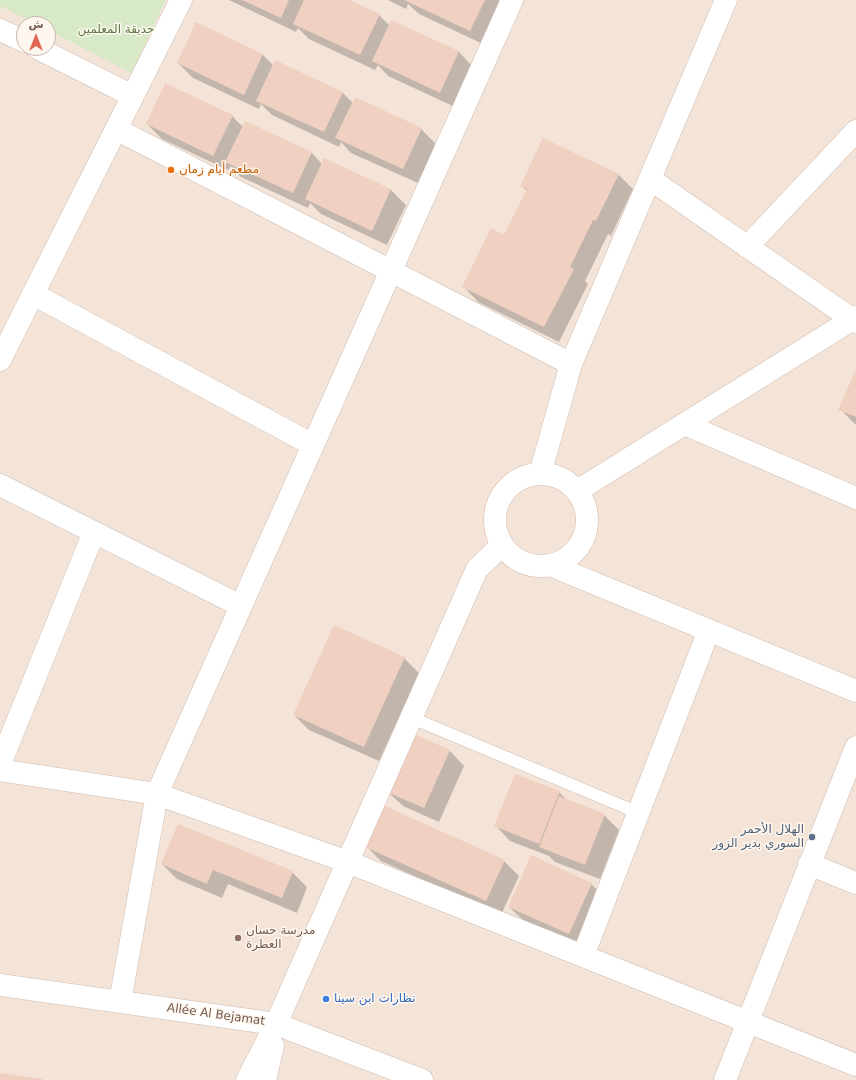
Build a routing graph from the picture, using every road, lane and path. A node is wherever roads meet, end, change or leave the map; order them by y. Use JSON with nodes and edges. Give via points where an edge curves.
{"nodes":[{"id":1,"x":181,"y":0,"type":"edge"},
{"id":2,"x":512,"y":0,"type":"edge"},
{"id":3,"x":726,"y":0,"type":"edge"},
{"id":4,"x":0,"y":30,"type":"edge"},
{"id":5,"x":16,"y":38,"type":"edge"},
{"id":6,"x":53,"y":56,"type":"edge"},
{"id":7,"x":133,"y":96,"type":"junction"},
{"id":8,"x":116,"y":129,"type":"junction"},
{"id":9,"x":856,"y":131,"type":"edge"},
{"id":10,"x":650,"y":179,"type":"junction"},
{"id":11,"x":747,"y":247,"type":"junction"},
{"id":12,"x":391,"y":271,"type":"junction"},
{"id":13,"x":33,"y":294,"type":"junction"},
{"id":14,"x":854,"y":319,"type":"edge"},
{"id":15,"x":0,"y":360,"type":"edge"},
{"id":16,"x":571,"y":364,"type":"junction"},
{"id":17,"x":684,"y":424,"type":"junction"},
{"id":18,"x":313,"y":445,"type":"junction"},
{"id":19,"x":540,"y":474,"type":"junction"},
{"id":20,"x":0,"y":485,"type":"edge"},
{"id":21,"x":577,"y":491,"type":"junction"},
{"id":22,"x":856,"y":498,"type":"edge"},
{"id":23,"x":94,"y":532,"type":"junction"},
{"id":24,"x":502,"y":545,"type":"junction"},
{"id":25,"x":550,"y":565,"type":"junction"},
{"id":26,"x":241,"y":606,"type":"junction"},
{"id":27,"x":710,"y":630,"type":"junction"},
{"id":28,"x":856,"y":691,"type":"edge"},
{"id":29,"x":412,"y":718,"type":"junction"},
{"id":30,"x":856,"y":747,"type":"edge"},
{"id":31,"x":0,"y":764,"type":"edge"},
{"id":32,"x":0,"y":770,"type":"edge"},
{"id":33,"x":157,"y":794,"type":"junction"},
{"id":34,"x":639,"y":813,"type":"junction"},
{"id":35,"x":348,"y":862,"type":"junction"},
{"id":36,"x":809,"y":864,"type":"junction"},
{"id":37,"x":856,"y":883,"type":"edge"},
{"id":38,"x":583,"y":956,"type":"junction"},
{"id":39,"x":0,"y":985,"type":"edge"},
{"id":40,"x":120,"y":1002,"type":"junction"},
{"id":41,"x":748,"y":1022,"type":"junction"},
{"id":42,"x":276,"y":1024,"type":"junction"},
{"id":43,"x":856,"y":1065,"type":"edge"},
{"id":44,"x":246,"y":1080,"type":"edge"},
{"id":45,"x":265,"y":1080,"type":"edge"},
{"id":46,"x":422,"y":1080,"type":"edge"},
{"id":47,"x":725,"y":1080,"type":"edge"}],
"edges":[{"from":1,"to":7,"type":"street"},
{"from":2,"to":12,"type":"street"},
{"from":3,"to":10,"type":"street"},
{"from":4,"to":5,"type":"street"},
{"from":6,"to":7,"type":"street"},
{"from":7,"to":8,"type":"street"},
{"from":8,"to":12,"type":"street"},
{"from":8,"to":13,"type":"street"},
{"from":9,"to":11,"type":"street"},
{"from":10,"to":11,"type":"street"},
{"from":10,"to":16,"type":"street"},
{"from":11,"to":14,"type":"street"},
{"from":12,"to":16,"type":"street"},
{"from":12,"to":18,"type":"street"},
{"from":13,"to":15,"type":"street"},
{"from":13,"to":18,"type":"street"},
{"from":14,"to":17,"type":"street"},
{"from":16,"to":19,"type":"street"},
{"from":17,"to":21,"type":"street"},
{"from":17,"to":22,"type":"street"},
{"from":18,"to":26,"type":"street"},
{"from":19,"to":21,"type":"street","via":[[554,475]]},
{"from":19,"to":24,"type":"street","via":[[526,476],[513,482],[503,492],[494,519],[496,533]]},
{"from":20,"to":23,"type":"street"},
{"from":21,"to":25,"type":"street","via":[[586,512],[584,535],[577,549],[565,559]]},
{"from":23,"to":26,"type":"street"},
{"from":23,"to":31,"type":"street"},
{"from":24,"to":25,"type":"street","via":[[511,556],[523,562],[537,566]]},
{"from":24,"to":29,"type":"street","via":[[477,569]]},
{"from":25,"to":27,"type":"street"},
{"from":26,"to":33,"type":"street"},
{"from":27,"to":28,"type":"street"},
{"from":27,"to":34,"type":"street"},
{"from":29,"to":34,"type":"lane"},
{"from":29,"to":35,"type":"street"},
{"from":30,"to":36,"type":"street"},
{"from":32,"to":33,"type":"street"},
{"from":33,"to":35,"type":"street"},
{"from":33,"to":40,"type":"street"},
{"from":34,"to":38,"type":"street"},
{"from":35,"to":38,"type":"street"},
{"from":35,"to":42,"type":"street"},
{"from":36,"to":37,"type":"street"},
{"from":36,"to":41,"type":"street"},
{"from":38,"to":41,"type":"street"},
{"from":39,"to":40,"type":"street","name":"Allée Al Bejamat"},
{"from":40,"to":42,"type":"street","name":"Allée Al Bejamat"},
{"from":41,"to":43,"type":"street"},
{"from":41,"to":47,"type":"street"},
{"from":42,"to":44,"type":"street"},
{"from":42,"to":45,"type":"street"},
{"from":42,"to":46,"type":"street","name":"Allée Al Bejamat"}]}
